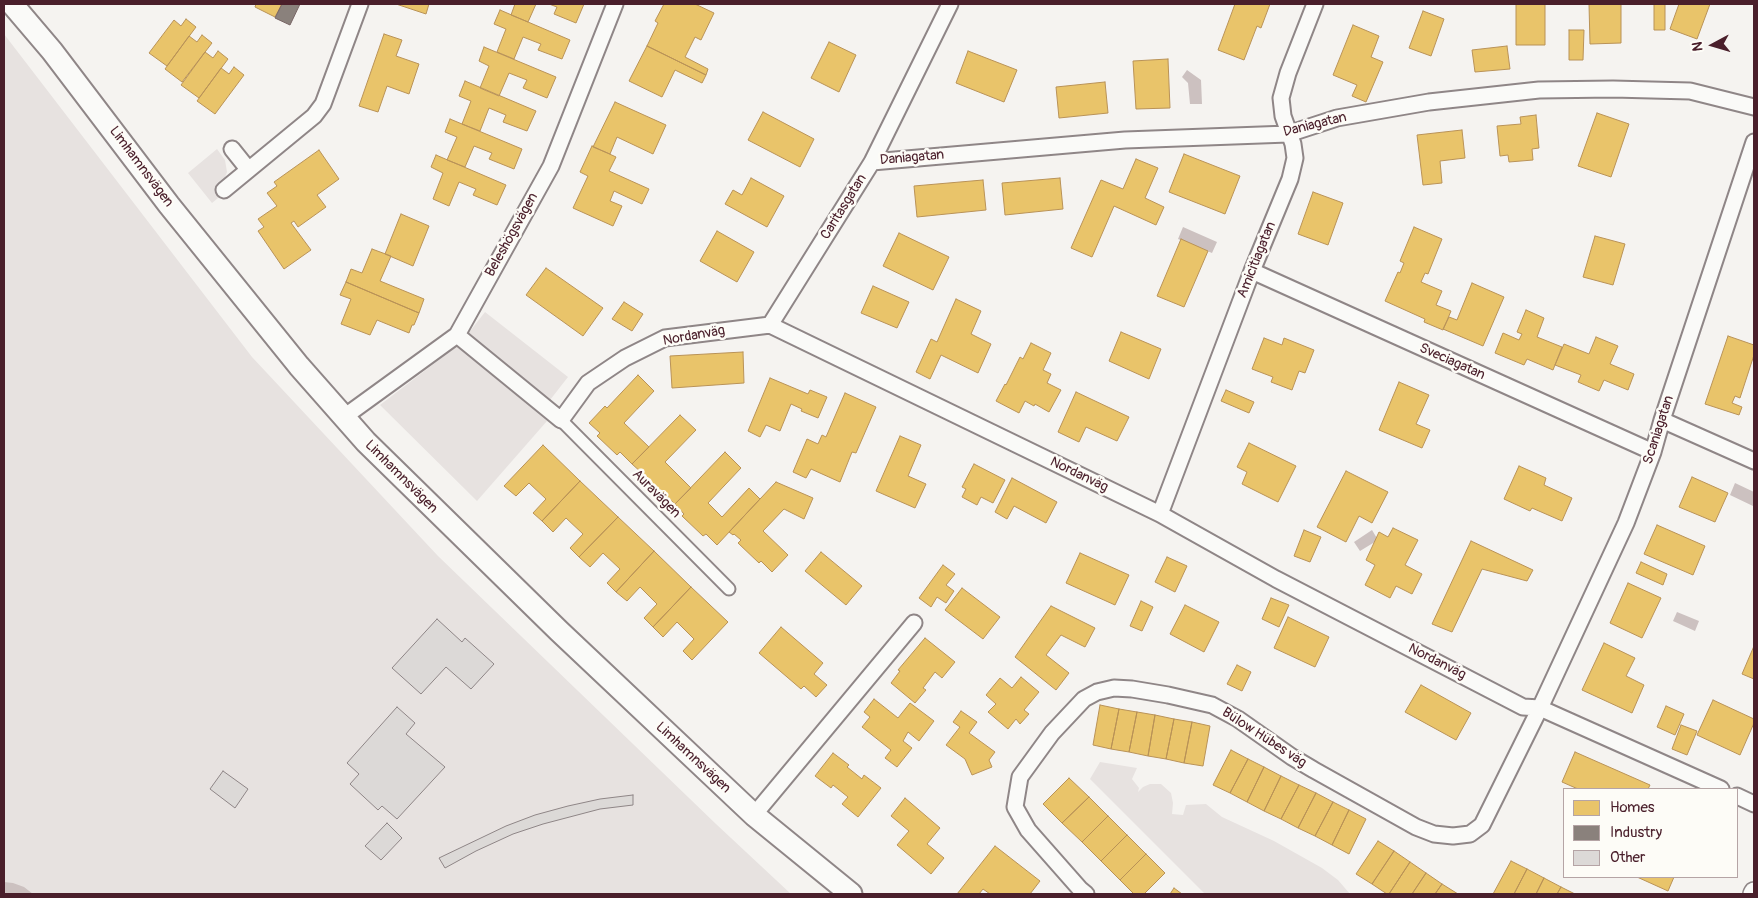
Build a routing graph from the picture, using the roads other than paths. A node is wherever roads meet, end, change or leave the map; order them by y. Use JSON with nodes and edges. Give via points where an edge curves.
{"nodes":[{"id":1,"x":12,"y":4,"type":"edge"},
{"id":2,"x":360,"y":4,"type":"edge"},
{"id":3,"x":615,"y":4,"type":"edge"},
{"id":4,"x":950,"y":4,"type":"edge"},
{"id":5,"x":1316,"y":4,"type":"edge"},
{"id":6,"x":1754,"y":107,"type":"edge"},
{"id":7,"x":1288,"y":134,"type":"junction"},
{"id":8,"x":1754,"y":142,"type":"edge"},
{"id":9,"x":232,"y":149,"type":"dead end"},
{"id":10,"x":872,"y":162,"type":"junction"},
{"id":11,"x":248,"y":169,"type":"junction"},
{"id":12,"x":224,"y":190,"type":"dead end"},
{"id":13,"x":1252,"y":272,"type":"junction"},
{"id":14,"x":770,"y":325,"type":"junction"},
{"id":15,"x":457,"y":335,"type":"junction"},
{"id":16,"x":344,"y":418,"type":"junction"},
{"id":17,"x":560,"y":420,"type":"junction"},
{"id":18,"x":1662,"y":420,"type":"junction"},
{"id":19,"x":1652,"y":452,"type":"junction"},
{"id":20,"x":1754,"y":461,"type":"edge"},
{"id":21,"x":1160,"y":514,"type":"junction"},
{"id":22,"x":730,"y":589,"type":"dead end"},
{"id":23,"x":914,"y":623,"type":"dead end"},
{"id":24,"x":1540,"y":708,"type":"junction"},
{"id":25,"x":1719,"y":788,"type":"edge"},
{"id":26,"x":1738,"y":796,"type":"edge"},
{"id":27,"x":1754,"y":804,"type":"edge"},
{"id":28,"x":754,"y":816,"type":"junction"},
{"id":29,"x":851,"y":894,"type":"edge"},
{"id":30,"x":1086,"y":894,"type":"edge"}],
"edges":[{"from":1,"to":16,"type":"main road","name":"Limhamnsvägen","via":[[52,51],[169,205]]},
{"from":2,"to":11,"type":"street","via":[[324,104],[314,116]]},
{"from":3,"to":15,"type":"street","name":"Beleshögsvägen","via":[[551,166]]},
{"from":4,"to":10,"type":"street","name":"Caritasgatan"},
{"from":5,"to":7,"type":"street","name":"Amicitiagatan","via":[[1281,98]]},
{"from":6,"to":7,"type":"street","name":"Daniagatan","via":[[1690,91],[1539,90],[1429,102],[1337,118]]},
{"from":7,"to":10,"type":"street","name":"Daniagatan","via":[[1115,141]]},
{"from":7,"to":13,"type":"street","name":"Amicitiagatan","via":[[1296,158]]},
{"from":8,"to":18,"type":"street","name":"Scaniagatan"},
{"from":9,"to":11,"type":"street"},
{"from":10,"to":14,"type":"street","name":"Caritasgatan"},
{"from":11,"to":12,"type":"street"},
{"from":13,"to":19,"type":"street","name":"Sveciagatan"},
{"from":13,"to":21,"type":"street","name":"Amicitiagatan"},
{"from":14,"to":17,"type":"street","name":"Nordanväg","via":[[665,338],[625,358],[588,383]]},
{"from":14,"to":21,"type":"street","name":"Nordanväg"},
{"from":15,"to":16,"type":"street","name":"Beleshögsvägen"},
{"from":15,"to":17,"type":"street"},
{"from":16,"to":28,"type":"main road","name":"Limhamnsvägen","via":[[559,631]]},
{"from":17,"to":22,"type":"street","name":"Auravägen"},
{"from":18,"to":19,"type":"street","name":"Scaniagatan"},
{"from":18,"to":20,"type":"street"},
{"from":19,"to":24,"type":"street","name":"Scaniagatan","via":[[1626,523]]},
{"from":21,"to":24,"type":"street","name":"Nordanväg","via":[[1276,579],[1523,707]]},
{"from":23,"to":28,"type":"street"},
{"from":24,"to":25,"type":"street","name":"Nordanväg"},
{"from":24,"to":30,"type":"street","name":"Bülow Hübes väg","via":[[1482,825],[1470,834],[1453,836],[1434,834],[1416,827],[1314,770],[1212,705],[1132,689],[1114,688],[1097,692],[1084,699],[1052,733],[1020,777],[1015,807],[1028,830]]},
{"from":26,"to":27,"type":"street"},
{"from":28,"to":29,"type":"main road","name":"Limhamnsvägen"}]}
